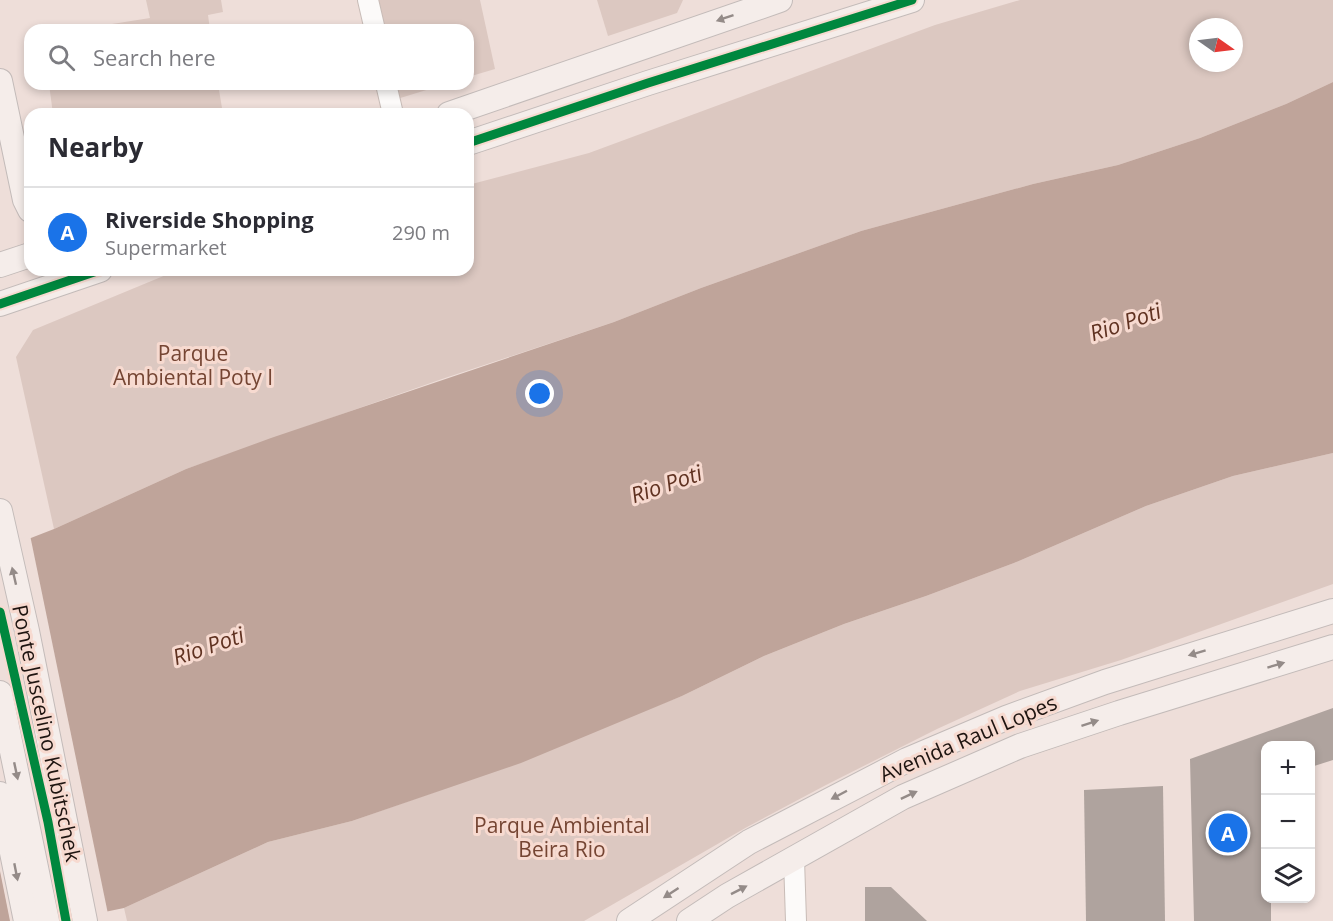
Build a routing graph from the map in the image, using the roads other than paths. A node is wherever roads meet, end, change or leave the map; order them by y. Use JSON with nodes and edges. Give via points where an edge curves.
{"nodes":[{"id":1,"x":368,"y":0,"type":"edge"},
{"id":2,"x":780,"y":0,"type":"edge"},
{"id":3,"x":912,"y":0,"type":"edge"},
{"id":4,"x":374,"y":24,"type":"edge"},
{"id":5,"x":558,"y":75,"type":"junction"},
{"id":6,"x":0,"y":81,"type":"edge"},
{"id":7,"x":522,"y":88,"type":"junction"},
{"id":8,"x":388,"y":90,"type":"edge"},
{"id":9,"x":392,"y":108,"type":"edge"},
{"id":10,"x":466,"y":108,"type":"edge"},
{"id":11,"x":570,"y":108,"type":"junction"},
{"id":12,"x":534,"y":120,"type":"junction"},
{"id":13,"x":474,"y":141,"type":"edge"},
{"id":14,"x":7,"y":150,"type":"edge"},
{"id":15,"x":24,"y":197,"type":"edge"},
{"id":16,"x":24,"y":257,"type":"edge"},
{"id":17,"x":0,"y":265,"type":"edge"},
{"id":18,"x":82,"y":276,"type":"edge"},
{"id":19,"x":0,"y":304,"type":"edge"},
{"id":20,"x":0,"y":511,"type":"edge"},
{"id":21,"x":1333,"y":611,"type":"edge"},
{"id":22,"x":1333,"y":647,"type":"edge"},
{"id":23,"x":0,"y":693,"type":"edge"},
{"id":24,"x":0,"y":794,"type":"edge"},
{"id":25,"x":794,"y":859,"type":"junction"},
{"id":26,"x":26,"y":921,"type":"edge"},
{"id":27,"x":47,"y":921,"type":"edge"},
{"id":28,"x":85,"y":921,"type":"edge"},
{"id":29,"x":629,"y":921,"type":"edge"},
{"id":30,"x":689,"y":921,"type":"edge"},
{"id":31,"x":796,"y":921,"type":"edge"}],
"edges":[{"from":1,"to":4,"type":"street"},
{"from":2,"to":5,"type":"main road","one_way":true},
{"from":3,"to":11,"type":"main road"},
{"from":5,"to":7,"type":"main road"},
{"from":5,"to":11,"type":"main road"},
{"from":6,"to":14,"type":"main road"},
{"from":7,"to":10,"type":"main road"},
{"from":7,"to":12,"type":"main road"},
{"from":8,"to":9,"type":"street"},
{"from":11,"to":12,"type":"main road"},
{"from":12,"to":13,"type":"main road"},
{"from":14,"to":15,"type":"main road"},
{"from":16,"to":17,"type":"main road"},
{"from":18,"to":19,"type":"main road"},
{"from":28,"to":20,"type":"main road","name":"Ponte Juscelino Kubitschek","one_way":true},
{"from":21,"to":29,"type":"main road","name":"Avenida Raul Lopes","one_way":true,"via":[[1105,682],[907,760],[749,842]]},
{"from":25,"to":22,"type":"main road","name":"Avenida Raul Lopes","one_way":true,"via":[[903,797],[1020,746]]},
{"from":23,"to":27,"type":"main road","name":"Ponte Juscelino Kubitschek","one_way":true},
{"from":24,"to":26,"type":"main road","one_way":true},
{"from":30,"to":25,"type":"main road","name":"Avenida Raul Lopes","one_way":true},
{"from":25,"to":31,"type":"street"}]}
